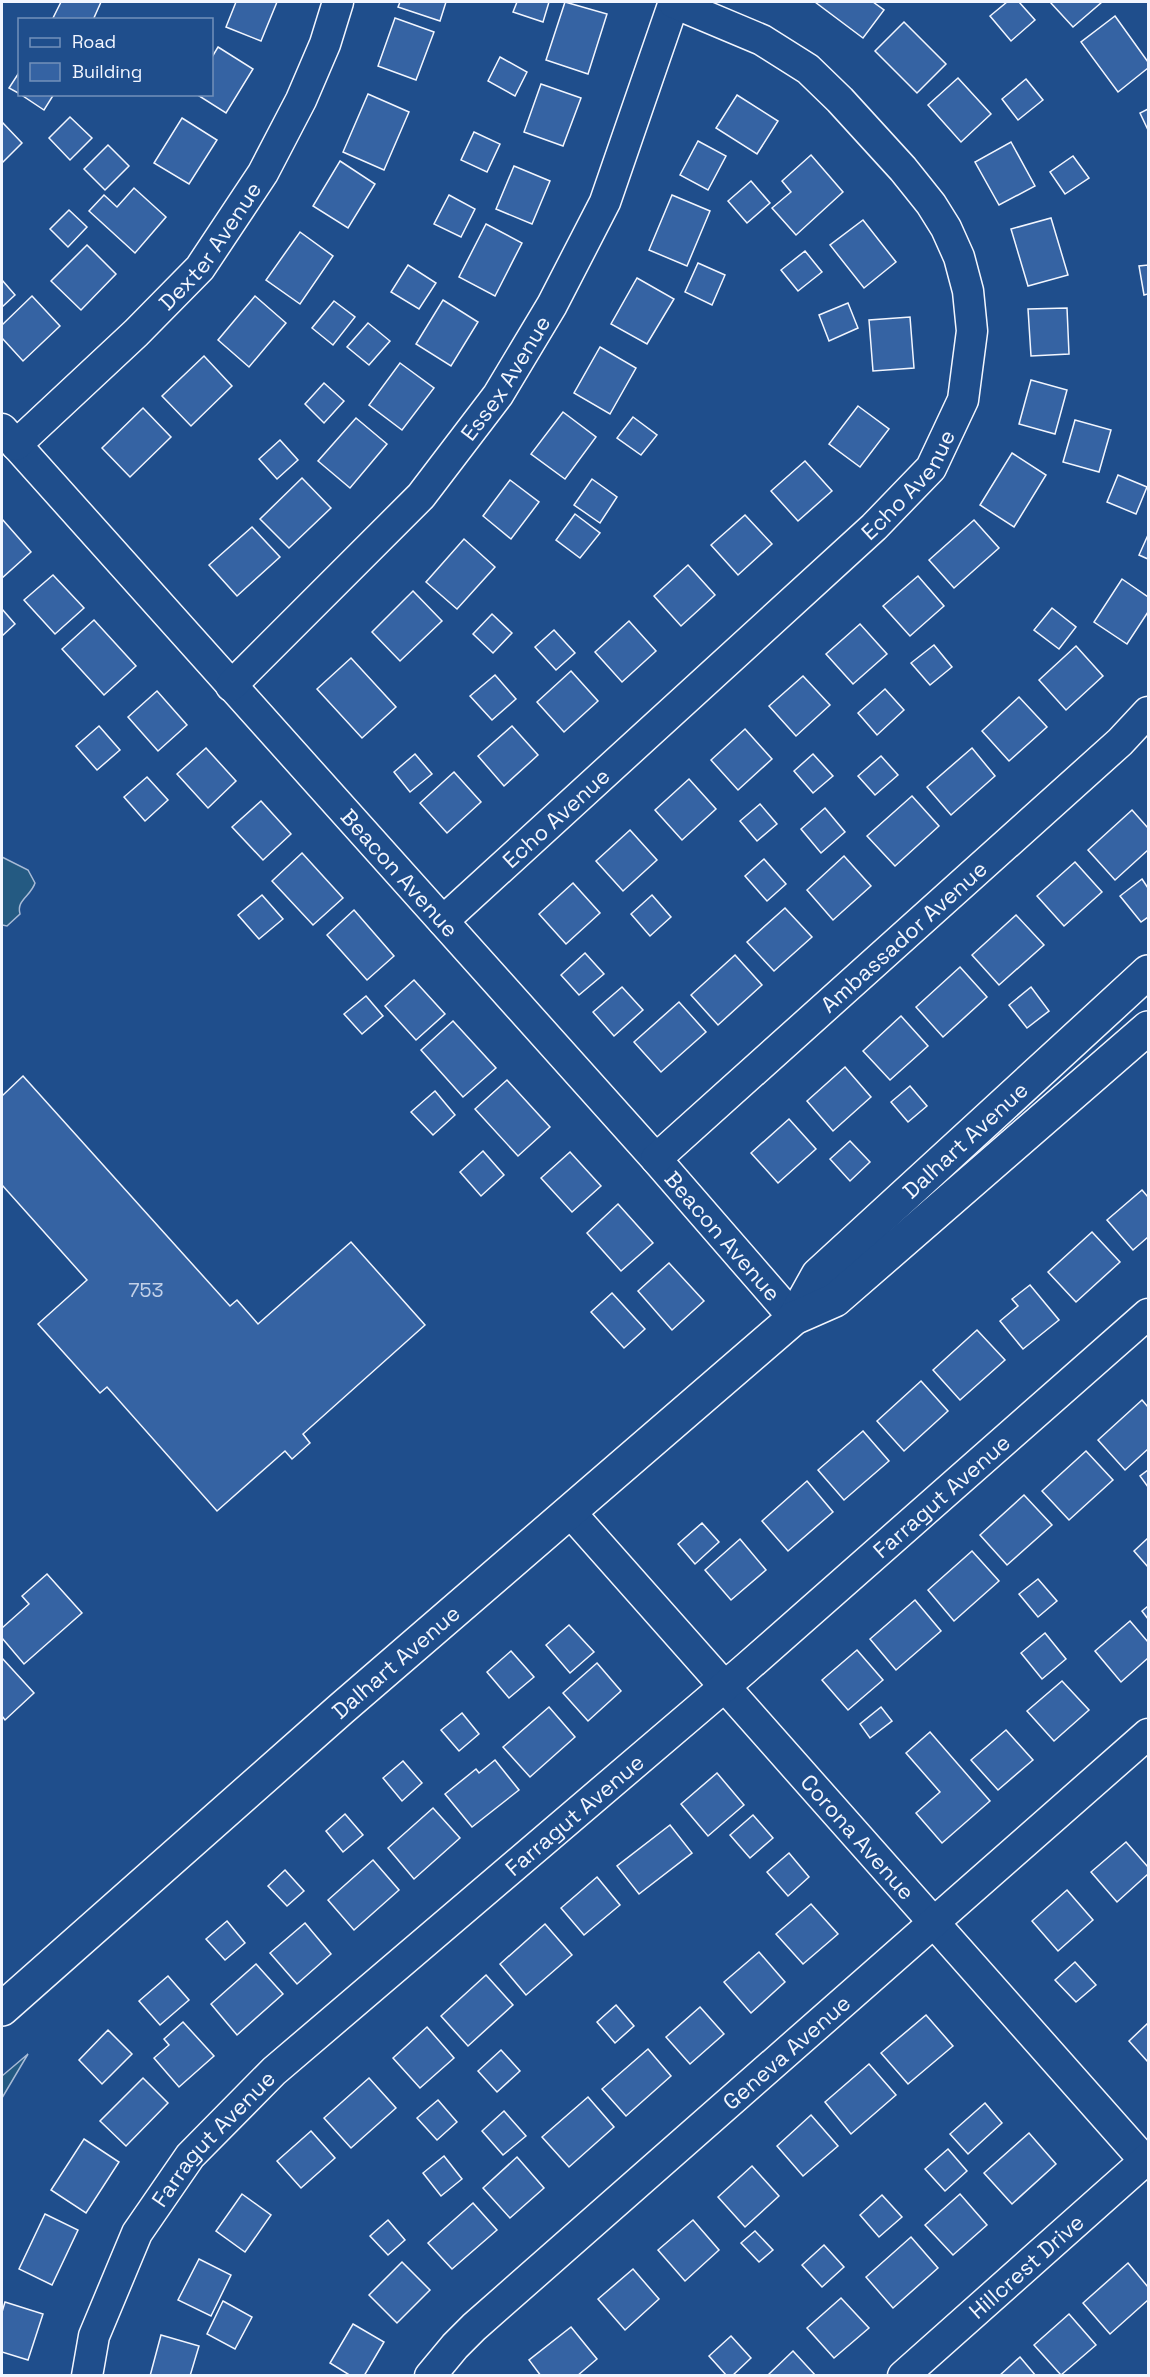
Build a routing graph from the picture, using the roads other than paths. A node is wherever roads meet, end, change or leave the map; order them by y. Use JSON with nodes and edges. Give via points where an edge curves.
{"nodes":[{"id":1,"x":338,"y":2,"type":"edge"},
{"id":2,"x":674,"y":2,"type":"edge"},
{"id":3,"x":9,"y":437,"type":"edge"},
{"id":4,"x":231,"y":686,"type":"junction"},
{"id":5,"x":1149,"y":712,"type":"edge"},
{"id":6,"x":442,"y":921,"type":"junction"},
{"id":7,"x":1149,"y":972,"type":"edge"},
{"id":8,"x":1149,"y":1028,"type":"edge"},
{"id":9,"x":656,"y":1159,"type":"junction"},
{"id":10,"x":1149,"y":1314,"type":"edge"},
{"id":11,"x":794,"y":1317,"type":"junction"},
{"id":12,"x":570,"y":1512,"type":"junction"},
{"id":13,"x":726,"y":1686,"type":"junction"},
{"id":14,"x":1149,"y":1734,"type":"edge"},
{"id":15,"x":934,"y":1923,"type":"junction"},
{"id":16,"x":2,"y":2009,"type":"edge"},
{"id":17,"x":1147,"y":2159,"type":"edge"},
{"id":18,"x":87,"y":2376,"type":"edge"},
{"id":19,"x":430,"y":2376,"type":"edge"},
{"id":20,"x":903,"y":2376,"type":"edge"}],
"edges":[{"from":1,"to":3,"type":"street","name":"Dexter Avenue","via":[[305,91],[263,173],[200,268],[136,333]]},
{"from":2,"to":4,"type":"street","name":"Essex Avenue","via":[[605,202],[552,305],[498,395],[421,496]]},
{"from":2,"to":6,"type":"street","name":"Echo Avenue","via":[[762,40],[808,69],[856,117],[931,204],[946,228],[968,291],[972,331],[963,400],[931,468],[874,527]]},
{"from":3,"to":4,"type":"street","name":"Beacon Avenue"},
{"from":4,"to":6,"type":"street","name":"Beacon Avenue"},
{"from":5,"to":9,"type":"street","name":"Ambassador Avenue","via":[[1112,750]]},
{"from":6,"to":9,"type":"street","name":"Beacon Avenue"},
{"from":7,"to":11,"type":"main road","name":"Dalhart Avenue","via":[[818,1275]]},
{"from":8,"to":11,"type":"main road","name":"Dalhart Avenue","via":[[835,1300]]},
{"from":9,"to":11,"type":"street","name":"Beacon Avenue"},
{"from":10,"to":13,"type":"street","name":"Farragut Avenue"},
{"from":11,"to":12,"type":"main road","name":"Dalhart Avenue"},
{"from":12,"to":13,"type":"street","name":"Corona Avenue"},
{"from":12,"to":16,"type":"main road","name":"Dalhart Avenue"},
{"from":13,"to":15,"type":"street","name":"Corona Avenue"},
{"from":13,"to":18,"type":"street","name":"Farragut Avenue","via":[[274,2071],[190,2156],[137,2233],[94,2336]]},
{"from":14,"to":15,"type":"street","name":"Geneva Avenue"},
{"from":15,"to":17,"type":"street","name":"Corona Avenue"},
{"from":15,"to":19,"type":"street","name":"Geneva Avenue","via":[[483,2319]]},
{"from":17,"to":20,"type":"street","name":"Hillcrest Drive"}]}
